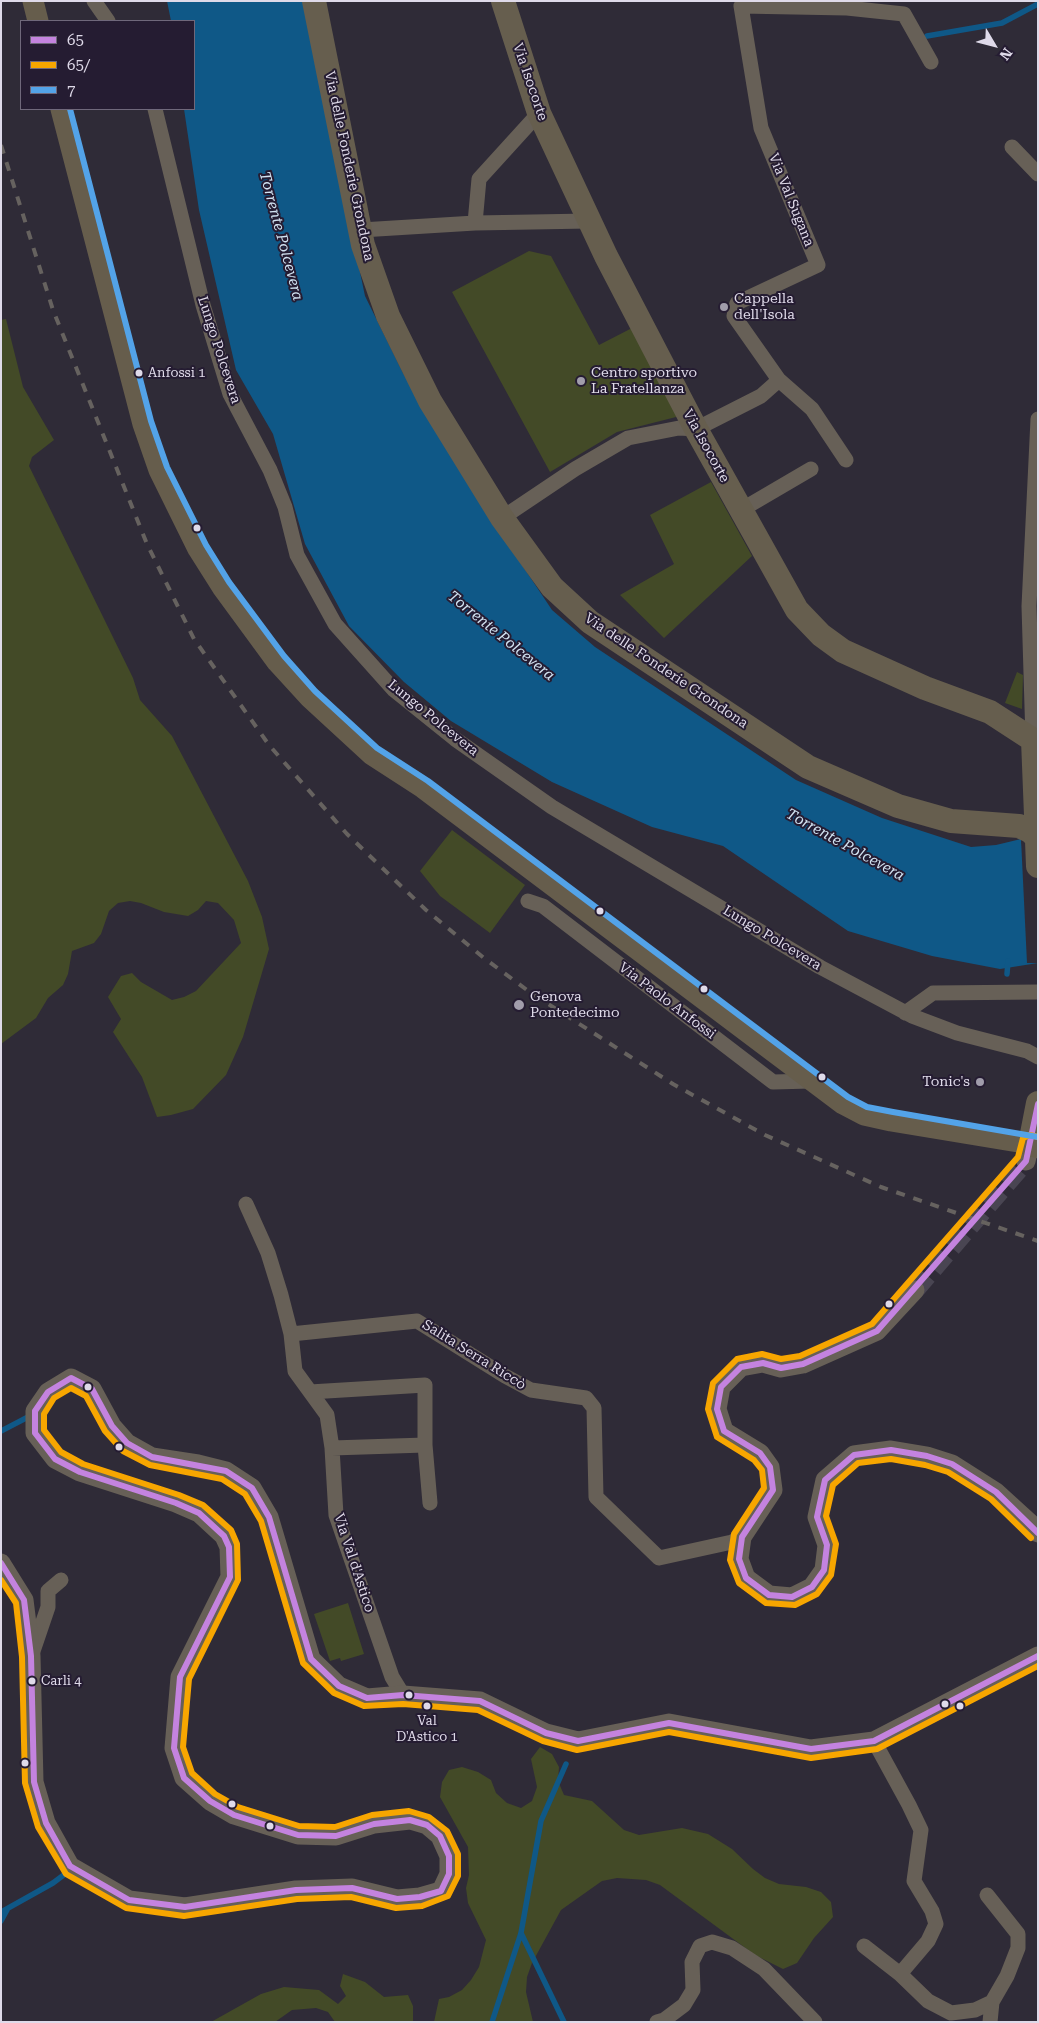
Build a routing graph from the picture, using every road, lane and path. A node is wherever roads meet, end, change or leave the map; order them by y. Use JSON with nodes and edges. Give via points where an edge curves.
{"nodes":[{"id":1,"x":94,"y":1,"type":"edge"},
{"id":2,"x":314,"y":1,"type":"edge"},
{"id":3,"x":503,"y":1,"type":"edge"},
{"id":4,"x":793,"y":4,"type":"edge"},
{"id":5,"x":107,"y":20,"type":"edge"},
{"id":6,"x":931,"y":62,"type":"dead end"},
{"id":7,"x":61,"y":110,"type":"edge"},
{"id":8,"x":155,"y":110,"type":"edge"},
{"id":9,"x":539,"y":113,"type":"junction"},
{"id":10,"x":1012,"y":147,"type":"dead end"},
{"id":11,"x":1038,"y":174,"type":"edge"},
{"id":12,"x":589,"y":221,"type":"junction"},
{"id":13,"x":475,"y":223,"type":"junction"},
{"id":14,"x":361,"y":230,"type":"junction"},
{"id":15,"x":779,"y":380,"type":"junction"},
{"id":16,"x":1038,"y":419,"type":"edge"},
{"id":17,"x":696,"y":429,"type":"junction"},
{"id":18,"x":846,"y":460,"type":"dead end"},
{"id":19,"x":811,"y":470,"type":"dead end"},
{"id":20,"x":741,"y":510,"type":"junction"},
{"id":21,"x":502,"y":518,"type":"junction"},
{"id":22,"x":1035,"y":741,"type":"edge"},
{"id":23,"x":1037,"y":794,"type":"edge"},
{"id":24,"x":1028,"y":832,"type":"edge"},
{"id":25,"x":1038,"y":866,"type":"edge"},
{"id":26,"x":528,"y":901,"type":"dead end"},
{"id":27,"x":1038,"y":992,"type":"edge"},
{"id":28,"x":908,"y":1014,"type":"junction"},
{"id":29,"x":1038,"y":1057,"type":"edge"},
{"id":30,"x":811,"y":1081,"type":"junction"},
{"id":31,"x":1038,"y":1103,"type":"edge"},
{"id":32,"x":1031,"y":1151,"type":"edge"},
{"id":33,"x":246,"y":1204,"type":"dead end"},
{"id":34,"x":915,"y":1290,"type":"tunnel mouth"},
{"id":35,"x":291,"y":1334,"type":"junction"},
{"id":36,"x":310,"y":1392,"type":"junction"},
{"id":37,"x":425,"y":1445,"type":"junction"},
{"id":38,"x":332,"y":1448,"type":"junction"},
{"id":39,"x":430,"y":1503,"type":"dead end"},
{"id":40,"x":1038,"y":1533,"type":"edge"},
{"id":41,"x":742,"y":1537,"type":"junction"},
{"id":42,"x":1,"y":1563,"type":"edge"},
{"id":43,"x":61,"y":1580,"type":"dead end"},
{"id":44,"x":32,"y":1656,"type":"junction"},
{"id":45,"x":1038,"y":1656,"type":"edge"},
{"id":46,"x":403,"y":1695,"type":"junction"},
{"id":47,"x":874,"y":1741,"type":"junction"},
{"id":48,"x":987,"y":1895,"type":"dead end"},
{"id":49,"x":864,"y":1946,"type":"dead end"},
{"id":50,"x":900,"y":1974,"type":"junction"},
{"id":51,"x":992,"y":2002,"type":"junction"},
{"id":52,"x":657,"y":2022,"type":"edge"},
{"id":53,"x":815,"y":2022,"type":"edge"},
{"id":54,"x":990,"y":2022,"type":"edge"}],
"edges":[{"from":1,"to":5,"type":"street"},
{"from":2,"to":14,"type":"main road","name":"Via delle Fonderie Grondona"},
{"from":3,"to":9,"type":"main road","name":"Via Isocorte"},
{"from":4,"to":6,"type":"street","name":"Via Val Sugana","via":[[904,14]]},
{"from":4,"to":15,"type":"street","name":"Via Val Sugana","via":[[741,6],[761,128],[818,265],[737,303],[734,316]]},
{"from":7,"to":30,"type":"main road","name":"Via Paolo Anfossi","via":[[143,424],[160,470],[198,549],[249,626],[309,697],[372,755],[431,793]]},
{"from":8,"to":28,"type":"street","name":"Lungo Polcevera","via":[[203,305],[230,394],[270,470],[285,507],[297,555],[335,624],[394,690],[455,739],[552,807],[820,967]]},
{"from":9,"to":12,"type":"main road","name":"Via Isocorte"},
{"from":9,"to":13,"type":"street","via":[[479,179]]},
{"from":10,"to":11,"type":"street"},
{"from":12,"to":13,"type":"street"},
{"from":12,"to":17,"type":"main road","name":"Via Isocorte"},
{"from":13,"to":14,"type":"street"},
{"from":14,"to":21,"type":"main road","name":"Via delle Fonderie Grondona","via":[[363,245],[388,316],[430,401]]},
{"from":15,"to":17,"type":"street","via":[[761,396]]},
{"from":15,"to":18,"type":"street","name":"Via Val Sugana","via":[[812,409]]},
{"from":16,"to":22,"type":"street","via":[[1029,606]]},
{"from":17,"to":20,"type":"main road","name":"Via Isocorte"},
{"from":17,"to":21,"type":"street","via":[[679,428],[628,438]]},
{"from":19,"to":20,"type":"street"},
{"from":20,"to":22,"type":"main road","name":"Via Isocorte","via":[[797,610],[821,635],[843,651],[990,712]]},
{"from":21,"to":24,"type":"main road","name":"Via delle Fonderie Grondona","via":[[552,587],[590,622],[808,767],[898,806],[951,820]]},
{"from":22,"to":23,"type":"main road"},
{"from":23,"to":24,"type":"main road"},
{"from":24,"to":25,"type":"main road"},
{"from":26,"to":30,"type":"street","name":"Via Paolo Anfossi","via":[[543,906],[773,1082]]},
{"from":27,"to":28,"type":"street","via":[[932,993]]},
{"from":28,"to":29,"type":"street","name":"Lungo Polcevera","via":[[957,1033],[1028,1051]]},
{"from":30,"to":32,"type":"main road","name":"Via Paolo Anfossi","via":[[864,1115]]},
{"from":31,"to":32,"type":"main road"},
{"from":33,"to":35,"type":"street","name":"Via Val d'Astico","via":[[268,1253]]},
{"from":34,"to":41,"type":"street","via":[[877,1331],[803,1364],[781,1368],[763,1363],[741,1367],[721,1387],[717,1409],[724,1431],[760,1453],[770,1467],[772,1490]]},
{"from":35,"to":36,"type":"street","name":"Via Val d'Astico","via":[[295,1371]]},
{"from":35,"to":41,"type":"street","name":"Salita Serra Riccò","via":[[417,1320],[531,1390],[586,1398],[594,1408],[596,1497],[659,1558]]},
{"from":36,"to":37,"type":"street","via":[[425,1385]]},
{"from":36,"to":38,"type":"street","name":"Via Val d'Astico","via":[[327,1415]]},
{"from":37,"to":38,"type":"street"},
{"from":37,"to":39,"type":"street"},
{"from":38,"to":46,"type":"street","name":"Via Val d'Astico","via":[[336,1515],[392,1677]]},
{"from":40,"to":41,"type":"street","via":[[996,1492],[952,1464],[891,1450],[854,1455],[825,1480],[816,1517],[827,1545],[824,1570],[812,1587],[792,1597],[769,1595],[746,1578],[739,1559]]},
{"from":42,"to":44,"type":"street","via":[[24,1600]]},
{"from":43,"to":44,"type":"street","via":[[48,1591],[48,1607]]},
{"from":44,"to":46,"type":"street","via":[[34,1782],[46,1823],[70,1866],[129,1900],[184,1907],[296,1890],[352,1888],[397,1899],[441,1891],[449,1874],[449,1856],[440,1836],[427,1825],[410,1820],[374,1824],[336,1836],[298,1835],[234,1815],[210,1802],[184,1778],[174,1748],[180,1677],[230,1577],[228,1547],[224,1536],[199,1513],[80,1472],[55,1459],[35,1433],[35,1411],[48,1392],[71,1378],[92,1389],[112,1426],[127,1442],[152,1457],[226,1471],[252,1488],[268,1517],[311,1659],[339,1686],[367,1698]]},
{"from":45,"to":47,"type":"street"},
{"from":46,"to":47,"type":"street","via":[[480,1701],[546,1733],[578,1741],[669,1723],[811,1749]]},
{"from":47,"to":50,"type":"street","via":[[921,1830],[914,1881],[936,1924],[928,1941]]},
{"from":48,"to":51,"type":"street","via":[[1018,1934],[1018,1948]]},
{"from":49,"to":50,"type":"street"},
{"from":50,"to":51,"type":"street","via":[[928,2001],[951,2013],[975,2010]]},
{"from":51,"to":54,"type":"street"},
{"from":52,"to":53,"type":"street","via":[[684,2005],[693,1990],[692,1962],[700,1946],[712,1942],[732,1948],[764,1969]]}]}
